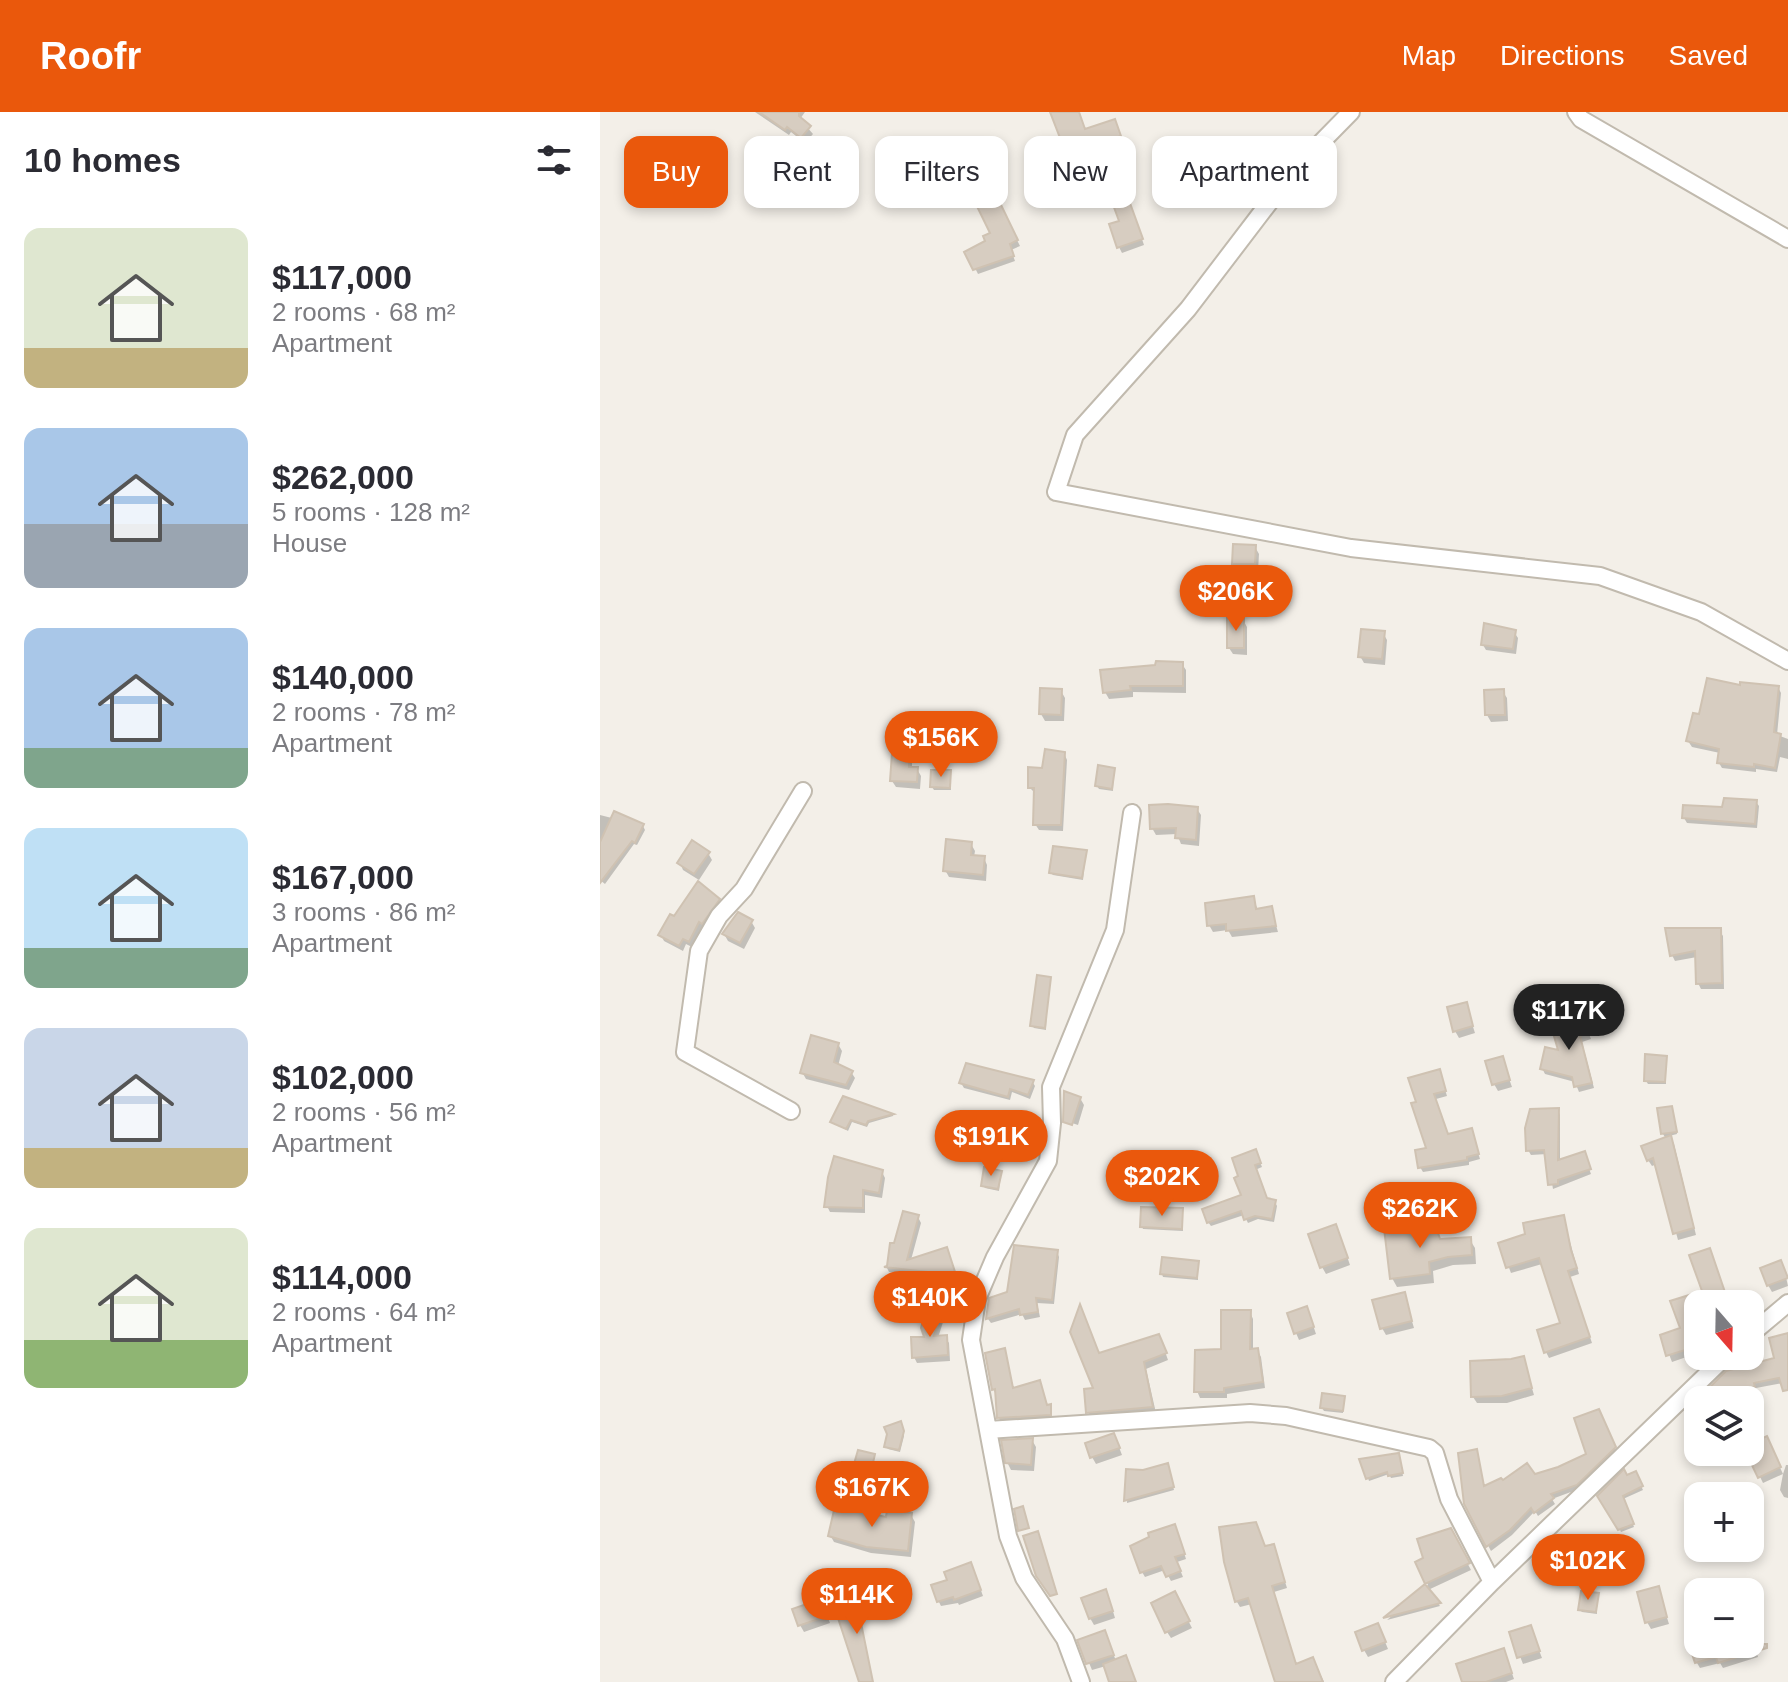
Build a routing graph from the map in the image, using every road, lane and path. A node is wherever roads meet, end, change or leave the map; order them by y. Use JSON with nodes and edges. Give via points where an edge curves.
{"nodes":[{"id":1,"x":1351,"y":112,"type":"edge"},
{"id":2,"x":1576,"y":112,"type":"edge"},
{"id":3,"x":1788,"y":239,"type":"edge"},
{"id":4,"x":1788,"y":661,"type":"edge"},
{"id":5,"x":803,"y":791,"type":"dead end"},
{"id":6,"x":1132,"y":813,"type":"dead end"},
{"id":7,"x":791,"y":1111,"type":"dead end"},
{"id":8,"x":1788,"y":1303,"type":"edge"},
{"id":9,"x":1764,"y":1323,"type":"edge"},
{"id":10,"x":1712,"y":1370,"type":"edge"},
{"id":11,"x":988,"y":1430,"type":"junction"},
{"id":12,"x":1492,"y":1582,"type":"junction"},
{"id":13,"x":1081,"y":1682,"type":"edge"},
{"id":14,"x":1394,"y":1682,"type":"edge"}],
"edges":[{"from":1,"to":4,"type":"street","via":[[1294,170],[1188,309],[1075,435],[1056,492],[1351,548],[1600,576],[1701,612]]},
{"from":2,"to":3,"type":"street"},
{"from":5,"to":7,"type":"street","via":[[699,951],[685,1052]]},
{"from":6,"to":11,"type":"street","via":[[1115,930],[1051,1087],[1048,1161],[977,1299],[971,1340]]},
{"from":8,"to":9,"type":"street"},
{"from":10,"to":12,"type":"street"},
{"from":11,"to":12,"type":"street","via":[[1250,1413],[1429,1448]]},
{"from":11,"to":13,"type":"street","via":[[1019,1568],[1065,1639]]},
{"from":12,"to":14,"type":"street"}]}
